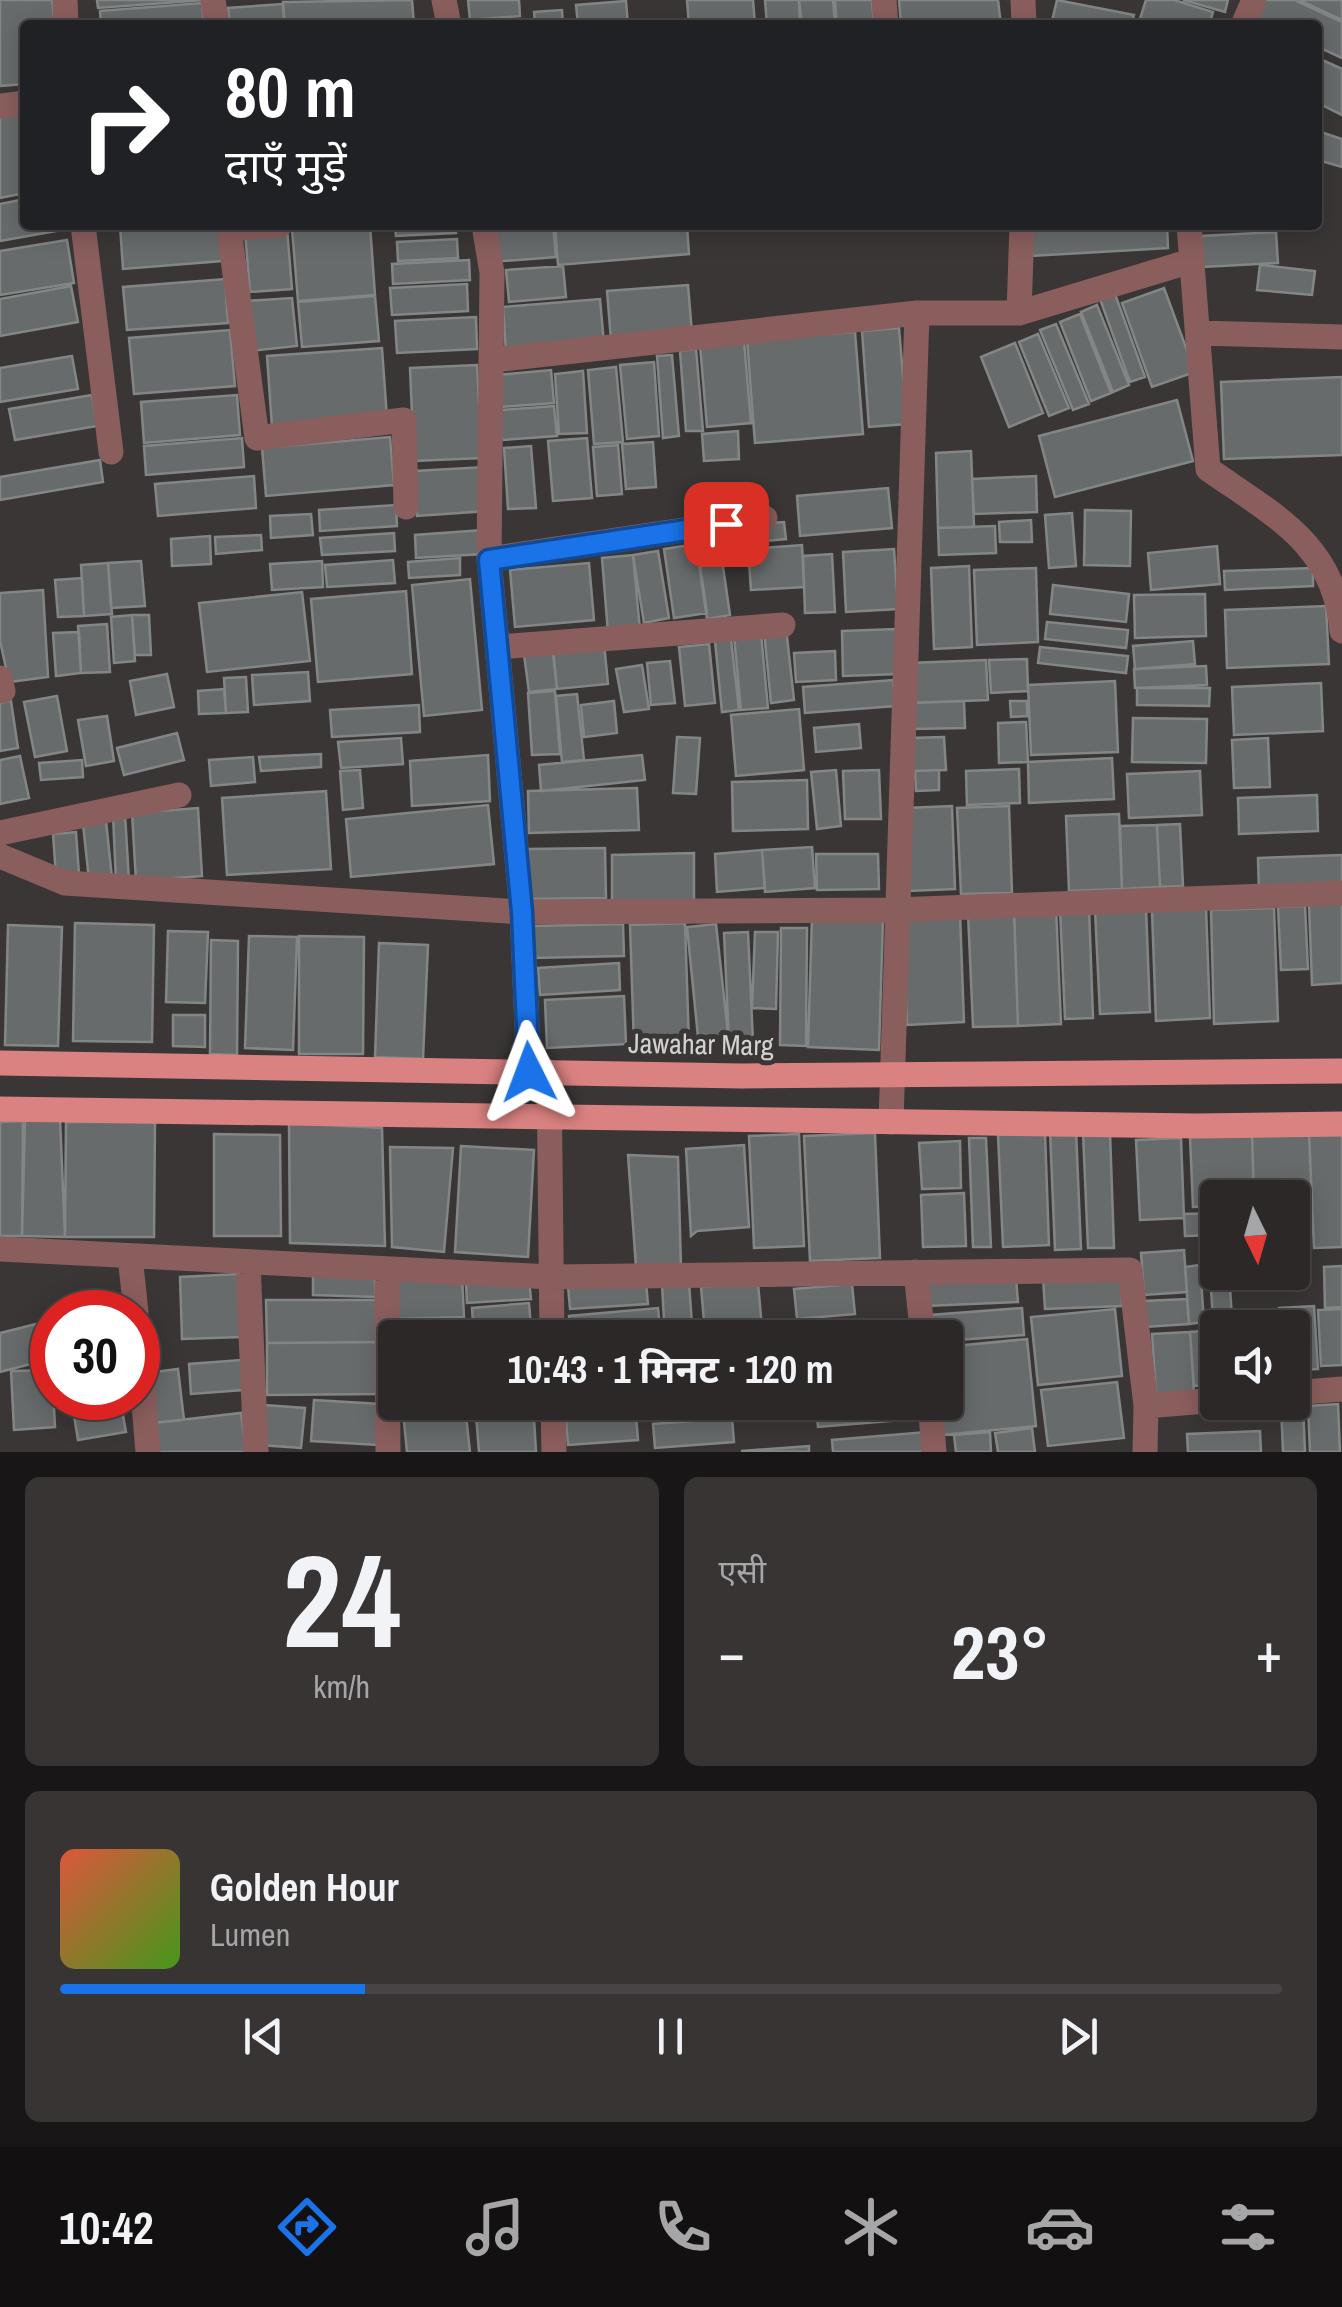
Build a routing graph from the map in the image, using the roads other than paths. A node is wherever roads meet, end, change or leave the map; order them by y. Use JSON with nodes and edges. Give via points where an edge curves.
{"nodes":[{"id":1,"x":84,"y":230,"type":"edge"},
{"id":2,"x":229,"y":230,"type":"edge"},
{"id":3,"x":485,"y":230,"type":"edge"},
{"id":4,"x":1022,"y":230,"type":"edge"},
{"id":5,"x":1188,"y":230,"type":"edge"},
{"id":6,"x":1191,"y":261,"type":"junction"},
{"id":7,"x":917,"y":313,"type":"junction"},
{"id":8,"x":1019,"y":313,"type":"junction"},
{"id":9,"x":1199,"y":333,"type":"junction"},
{"id":10,"x":1342,"y":337,"type":"edge"},
{"id":11,"x":493,"y":360,"type":"junction"},
{"id":12,"x":111,"y":452,"type":"dead end"},
{"id":13,"x":406,"y":507,"type":"dead end"},
{"id":14,"x":765,"y":518,"type":"dead end"},
{"id":15,"x":489,"y":560,"type":"junction"},
{"id":16,"x":783,"y":625,"type":"dead end"},
{"id":17,"x":1342,"y":631,"type":"edge"},
{"id":18,"x":498,"y":646,"type":"junction"},
{"id":19,"x":178,"y":795,"type":"dead end"},
{"id":20,"x":0,"y":832,"type":"edge"},
{"id":21,"x":0,"y":856,"type":"edge"},
{"id":22,"x":1342,"y":894,"type":"edge"},
{"id":23,"x":895,"y":910,"type":"junction"},
{"id":24,"x":522,"y":912,"type":"junction"},
{"id":25,"x":0,"y":1063,"type":"edge"},
{"id":26,"x":1342,"y":1071,"type":"edge"},
{"id":27,"x":539,"y":1072,"type":"junction"},
{"id":28,"x":894,"y":1074,"type":"junction"},
{"id":29,"x":0,"y":1109,"type":"edge"},
{"id":30,"x":550,"y":1118,"type":"junction"},
{"id":31,"x":892,"y":1122,"type":"junction"},
{"id":32,"x":1342,"y":1124,"type":"edge"},
{"id":33,"x":0,"y":1249,"type":"edge"},
{"id":34,"x":130,"y":1256,"type":"junction"},
{"id":35,"x":248,"y":1262,"type":"junction"},
{"id":36,"x":387,"y":1269,"type":"junction"},
{"id":37,"x":916,"y":1272,"type":"junction"},
{"id":38,"x":551,"y":1277,"type":"junction"},
{"id":39,"x":134,"y":1290,"type":"edge"},
{"id":40,"x":552,"y":1320,"type":"edge"},
{"id":41,"x":921,"y":1320,"type":"edge"},
{"id":42,"x":1342,"y":1389,"type":"edge"},
{"id":43,"x":1310,"y":1392,"type":"edge"},
{"id":44,"x":1200,"y":1402,"type":"edge"},
{"id":45,"x":1146,"y":1406,"type":"junction"},
{"id":46,"x":145,"y":1420,"type":"edge"},
{"id":47,"x":553,"y":1420,"type":"edge"},
{"id":48,"x":931,"y":1420,"type":"edge"},
{"id":49,"x":148,"y":1452,"type":"edge"},
{"id":50,"x":256,"y":1452,"type":"edge"},
{"id":51,"x":388,"y":1452,"type":"edge"},
{"id":52,"x":554,"y":1452,"type":"edge"},
{"id":53,"x":934,"y":1452,"type":"edge"},
{"id":54,"x":1146,"y":1452,"type":"edge"}],
"edges":[{"from":1,"to":12,"type":"street"},
{"from":2,"to":13,"type":"street","via":[[257,438],[404,420]]},
{"from":3,"to":11,"type":"street"},
{"from":4,"to":8,"type":"street"},
{"from":5,"to":6,"type":"street"},
{"from":6,"to":8,"type":"street"},
{"from":6,"to":9,"type":"street"},
{"from":7,"to":8,"type":"street"},
{"from":7,"to":11,"type":"street"},
{"from":7,"to":23,"type":"street"},
{"from":9,"to":10,"type":"street"},
{"from":9,"to":17,"type":"street","via":[[1208,469],[1301,536],[1339,597]]},
{"from":11,"to":15,"type":"street"},
{"from":14,"to":15,"type":"street"},
{"from":15,"to":18,"type":"street"},
{"from":16,"to":18,"type":"street"},
{"from":18,"to":24,"type":"street"},
{"from":19,"to":20,"type":"street"},
{"from":21,"to":24,"type":"street","via":[[66,883]]},
{"from":22,"to":23,"type":"street"},
{"from":23,"to":24,"type":"street"},
{"from":23,"to":28,"type":"street"},
{"from":24,"to":27,"type":"street"},
{"from":25,"to":27,"type":"main road","name":"Jawahar Marg"},
{"from":26,"to":28,"type":"main road","name":"Jawahar Marg"},
{"from":27,"to":28,"type":"main road","name":"Jawahar Marg"},
{"from":27,"to":30,"type":"street"},
{"from":28,"to":31,"type":"street"},
{"from":29,"to":30,"type":"main road"},
{"from":30,"to":31,"type":"main road"},
{"from":30,"to":38,"type":"street"},
{"from":31,"to":32,"type":"main road"},
{"from":33,"to":34,"type":"street"},
{"from":34,"to":35,"type":"street"},
{"from":34,"to":39,"type":"street"},
{"from":35,"to":36,"type":"street"},
{"from":35,"to":50,"type":"street"},
{"from":36,"to":38,"type":"street"},
{"from":36,"to":51,"type":"street"},
{"from":37,"to":38,"type":"street"},
{"from":37,"to":41,"type":"street"},
{"from":37,"to":45,"type":"street","via":[[1130,1270]]},
{"from":38,"to":40,"type":"street"},
{"from":42,"to":43,"type":"street"},
{"from":44,"to":45,"type":"street"},
{"from":45,"to":54,"type":"street"},
{"from":46,"to":49,"type":"street"},
{"from":47,"to":52,"type":"street"},
{"from":48,"to":53,"type":"street"}]}
